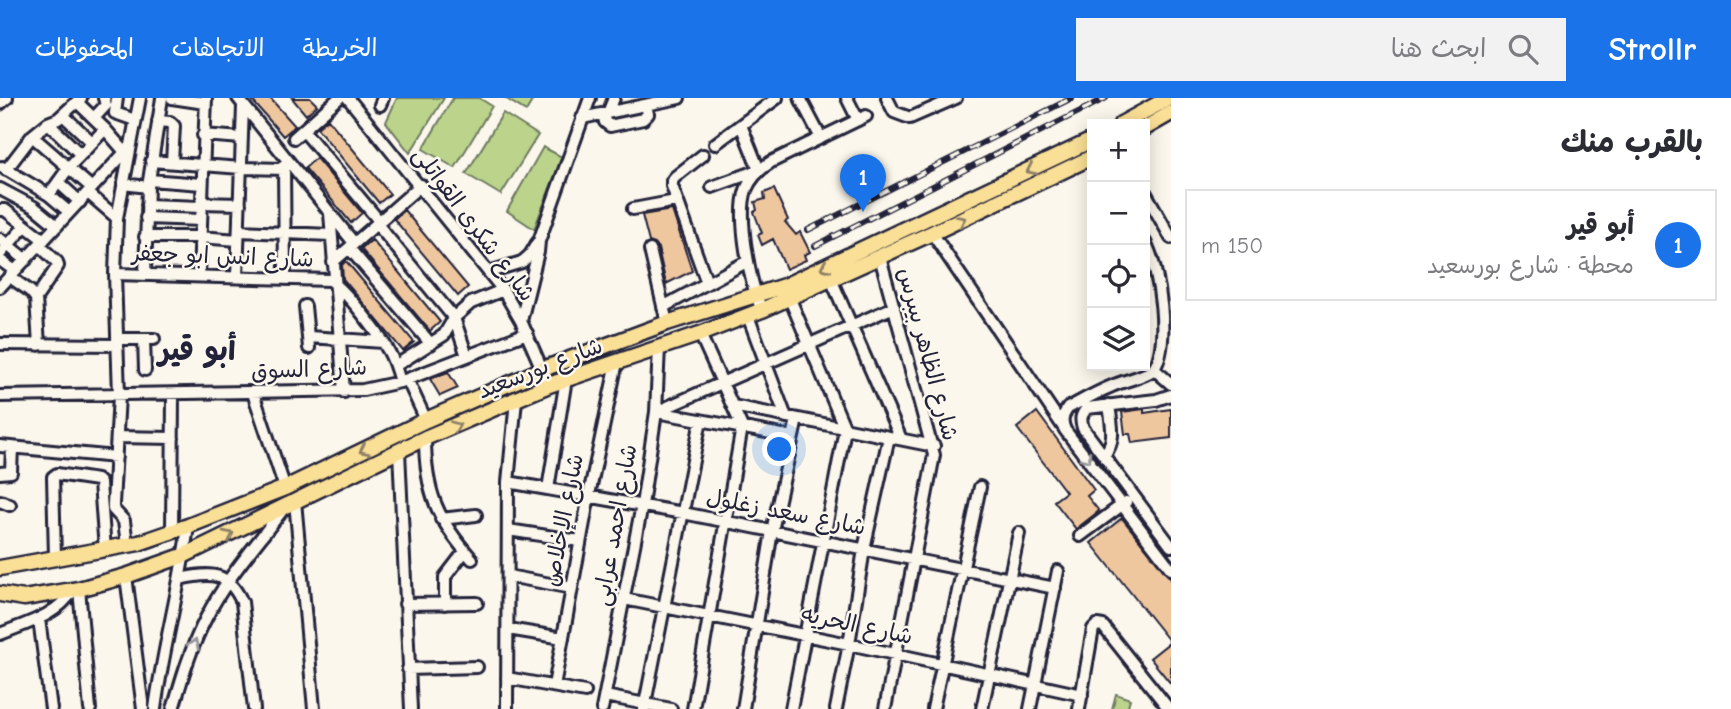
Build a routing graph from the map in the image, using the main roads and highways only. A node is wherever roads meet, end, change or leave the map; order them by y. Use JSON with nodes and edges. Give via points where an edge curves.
{"nodes":[{"id":1,"x":1169,"y":98,"type":"edge"},
{"id":2,"x":1171,"y":113,"type":"edge"},
{"id":3,"x":1130,"y":119,"type":"edge"},
{"id":4,"x":1150,"y":125,"type":"edge"},
{"id":5,"x":1087,"y":143,"type":"edge"},
{"id":6,"x":1087,"y":159,"type":"edge"},
{"id":7,"x":929,"y":227,"type":"junction"},
{"id":8,"x":787,"y":292,"type":"junction"},
{"id":9,"x":0,"y":568,"type":"edge"},
{"id":10,"x":0,"y":594,"type":"edge"}],
"edges":[{"from":1,"to":3,"type":"main road"},
{"from":2,"to":4,"type":"main road"},
{"from":5,"to":7,"type":"main road","name":"شارع بورسعيد","one_way":true},
{"from":7,"to":6,"type":"main road","name":"شارع بورسعيد","one_way":true},
{"from":7,"to":8,"type":"main road","name":"شارع بورسعيد","one_way":true},
{"from":7,"to":8,"type":"main road","name":"شارع بورسعيد","via":[[880,257]]},
{"from":8,"to":9,"type":"main road","name":"شارع بورسعيد","one_way":true,"via":[[755,296],[667,323],[543,369],[285,488],[172,532],[105,550]]},
{"from":10,"to":8,"type":"main road","name":"شارع بورسعيد","one_way":true,"via":[[24,598],[76,589],[184,555],[425,438],[549,385],[755,313]]}]}
